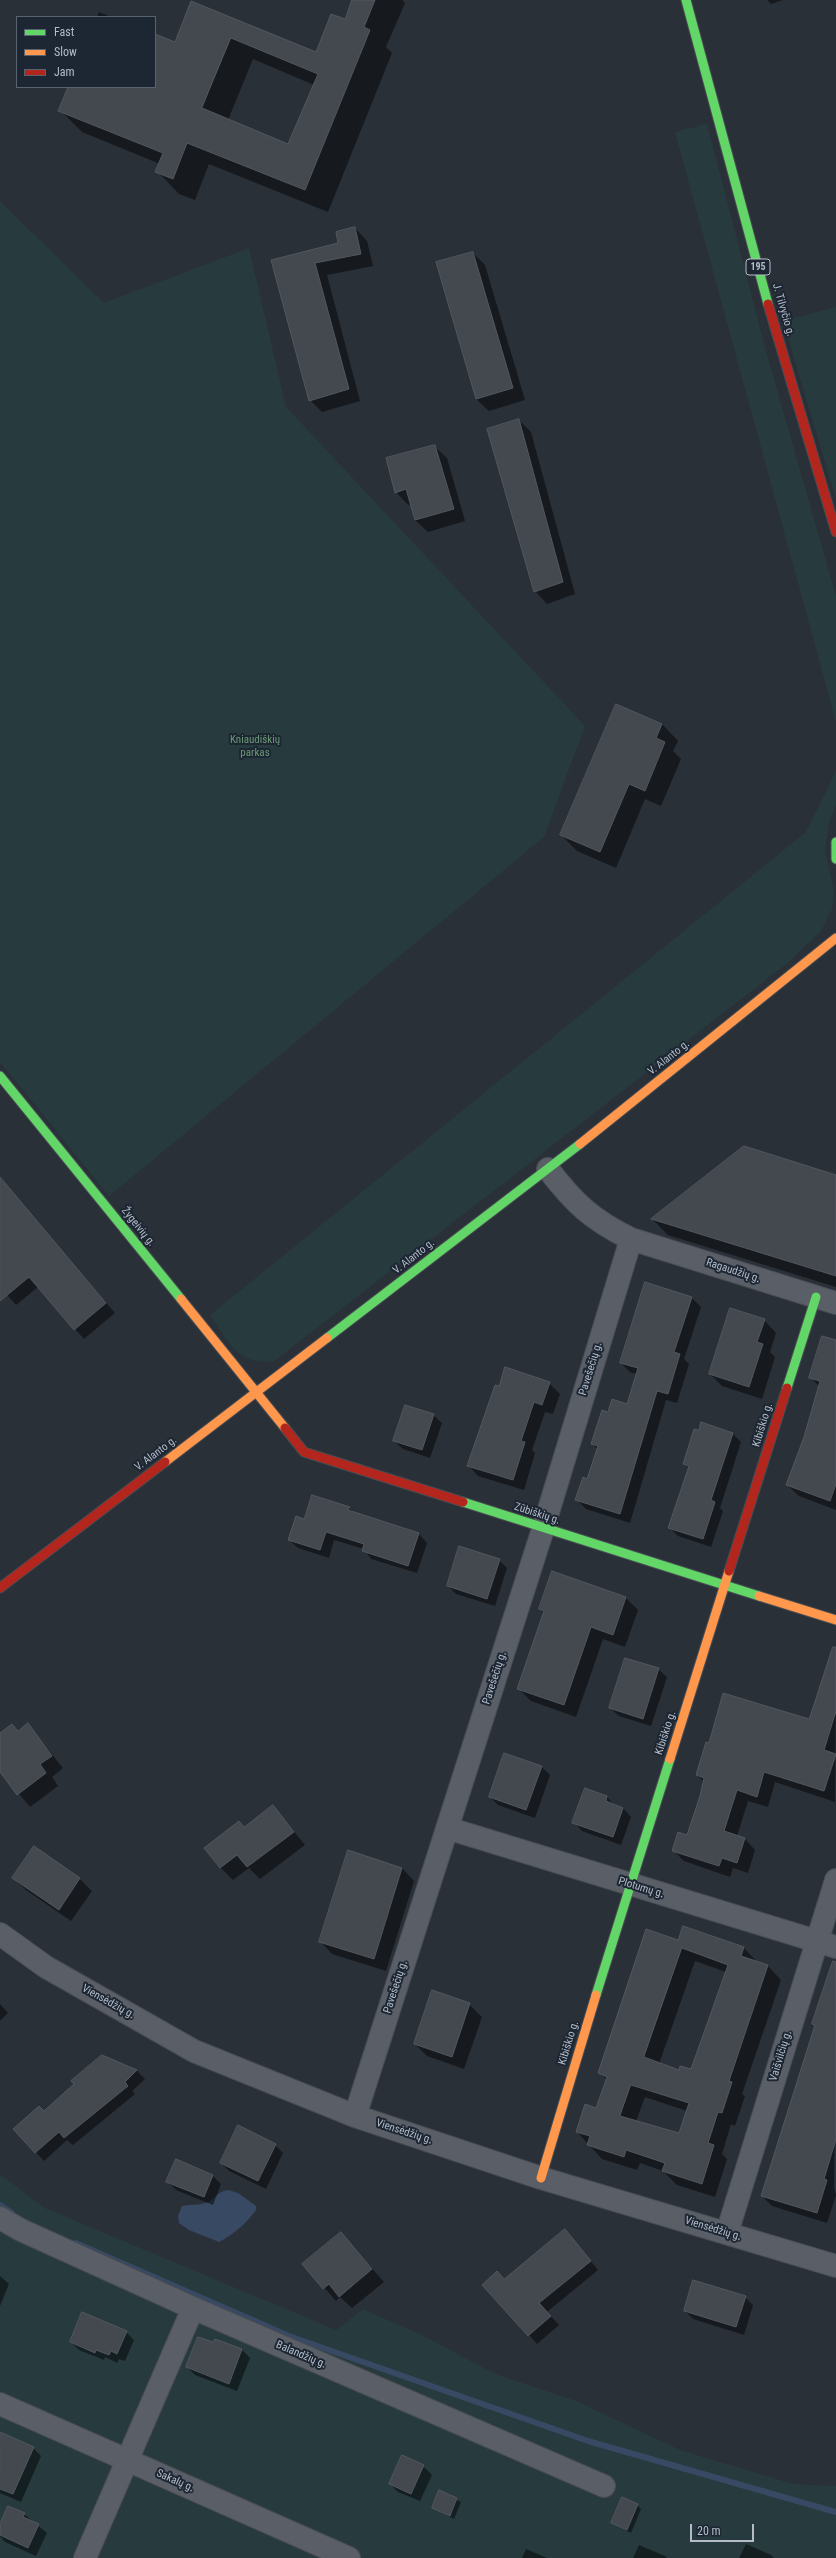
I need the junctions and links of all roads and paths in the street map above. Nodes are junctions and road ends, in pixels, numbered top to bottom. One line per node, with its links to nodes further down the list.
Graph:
1 (686, 0): 2 (street, J. Tilvyčio g. / 195)
2 (836, 532)
3 (836, 842): 4 (street)
4 (836, 858)
5 (836, 938): 7 (street, V. Alanto g.)
6 (0, 1076): 10 (street, Žygeivių g.)
7 (548, 1169): 8 (street, Ragaudžių g.); 10 (street, V. Alanto g.)
8 (631, 1239): 9 (street, Ragaudžių g.); 11 (street, Pavešečių g.)
9 (826, 1300): 12 (street, Kibiškio g.)
10 (256, 1393): 11 (street, Zūbiškių g.); 13 (street, V. Alanto g.)
11 (543, 1529): 12 (street, Zūbiškių g.); 15 (street, Pavešečių g.)
12 (725, 1586): 14 (street, Zūbiškių g.); 17 (street, Kibiškio g.)
13 (0, 1588)
14 (836, 1620)
15 (447, 1828): 17 (street, Plotumų g.); 20 (street, Pavešečių g.)
16 (836, 1880): 19 (street, Vaišvilčių g.)
17 (630, 1884): 19 (street, Plotumų g.); 21 (street, Kibiškio g.)
18 (0, 1934): 20 (street, Viensėdžių g.)
19 (826, 1944): 23 (street, Vaišvilčių g.)
20 (354, 2116): 21 (street, Viensėdžių g.)
21 (541, 2178): 23 (street, Viensėdžių g.)
22 (0, 2218): 25 (street, Balandžių g.)
23 (727, 2233): 24 (street, Viensėdžių g.)
24 (836, 2266)
25 (193, 2308): 27 (street); 28 (street, Balandžių g.)
26 (0, 2404): 27 (street, Sakalų g.)
27 (127, 2460): 29 (street); 30 (street, Sakalų g.)
28 (604, 2486)
29 (85, 2558)
30 (349, 2558)

